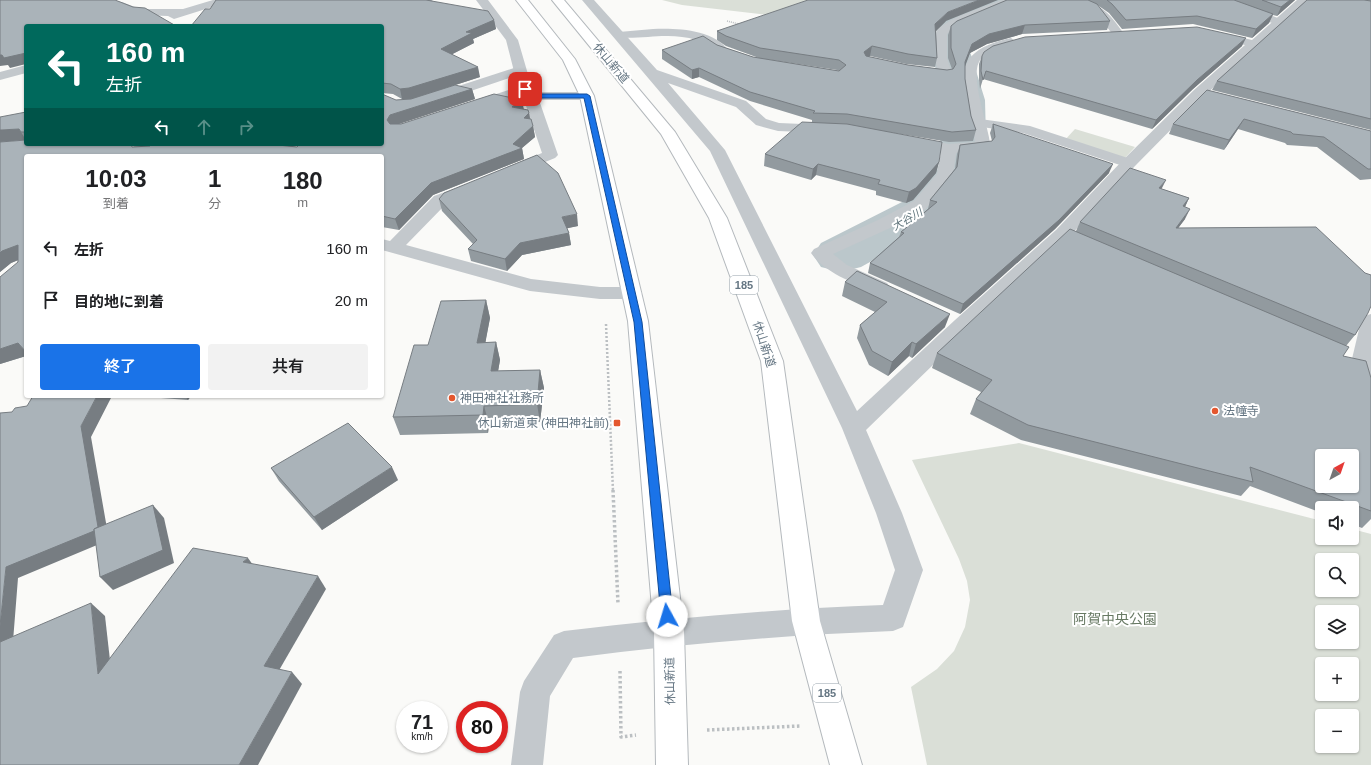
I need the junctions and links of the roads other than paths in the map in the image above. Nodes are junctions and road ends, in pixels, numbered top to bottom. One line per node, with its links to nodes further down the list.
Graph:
1 (69, 0): 11 (street)
2 (224, 0): 11 (street)
3 (482, 0): 24 (street)
4 (522, 0): 28 (highway, 休山新道)
5 (558, 0): 43 (highway, 休山新道 / 185)
6 (588, 0): 17 (street)
7 (1012, 0): 22 (street)
8 (1076, 0): 16 (lane)
9 (1220, 0): 12 (lane)
10 (1304, 0): 12 (street)
11 (187, 13): 13 (street)
12 (1279, 22): 20 (street)
13 (145, 24)
14 (1200, 32): 20 (street)
15 (1133, 33): 16 (street)
16 (1118, 34): 18 (street)
17 (618, 35): 21 (lane); 25 (street)
18 (1102, 35)
19 (1022, 40): 31 (street)
20 (1255, 44): 35 (street)
21 (735, 55)
22 (906, 69)
23 (24, 70): 26 (street)
24 (520, 70): 27 (street); 29 (lane)
25 (652, 73): 32 (street); 42 (street)
26 (0, 76)
27 (528, 92): 28 (street); 30 (street); 36 (street)
28 (587, 96): 37 (highway, 休山新道)
29 (426, 101)
30 (463, 110)
31 (980, 123): 34 (street); 35 (lane)
32 (837, 129)
33 (897, 139): 34 (street)
34 (950, 149): 38 (street)
35 (1128, 163): 42 (street)
36 (388, 246): 37 (street)
37 (632, 293): 44 (highway, 休山新道)
38 (898, 295)
39 (1371, 321): 40 (street)
40 (1360, 362): 41 (street)
41 (1371, 396)
42 (854, 428): 43 (street)
43 (806, 621): 44 (street); 47 (highway, 休山新道 / 185)
44 (669, 632): 45 (street); 46 (highway, 休山新道)
45 (527, 765)
46 (672, 765)
47 (846, 765)

